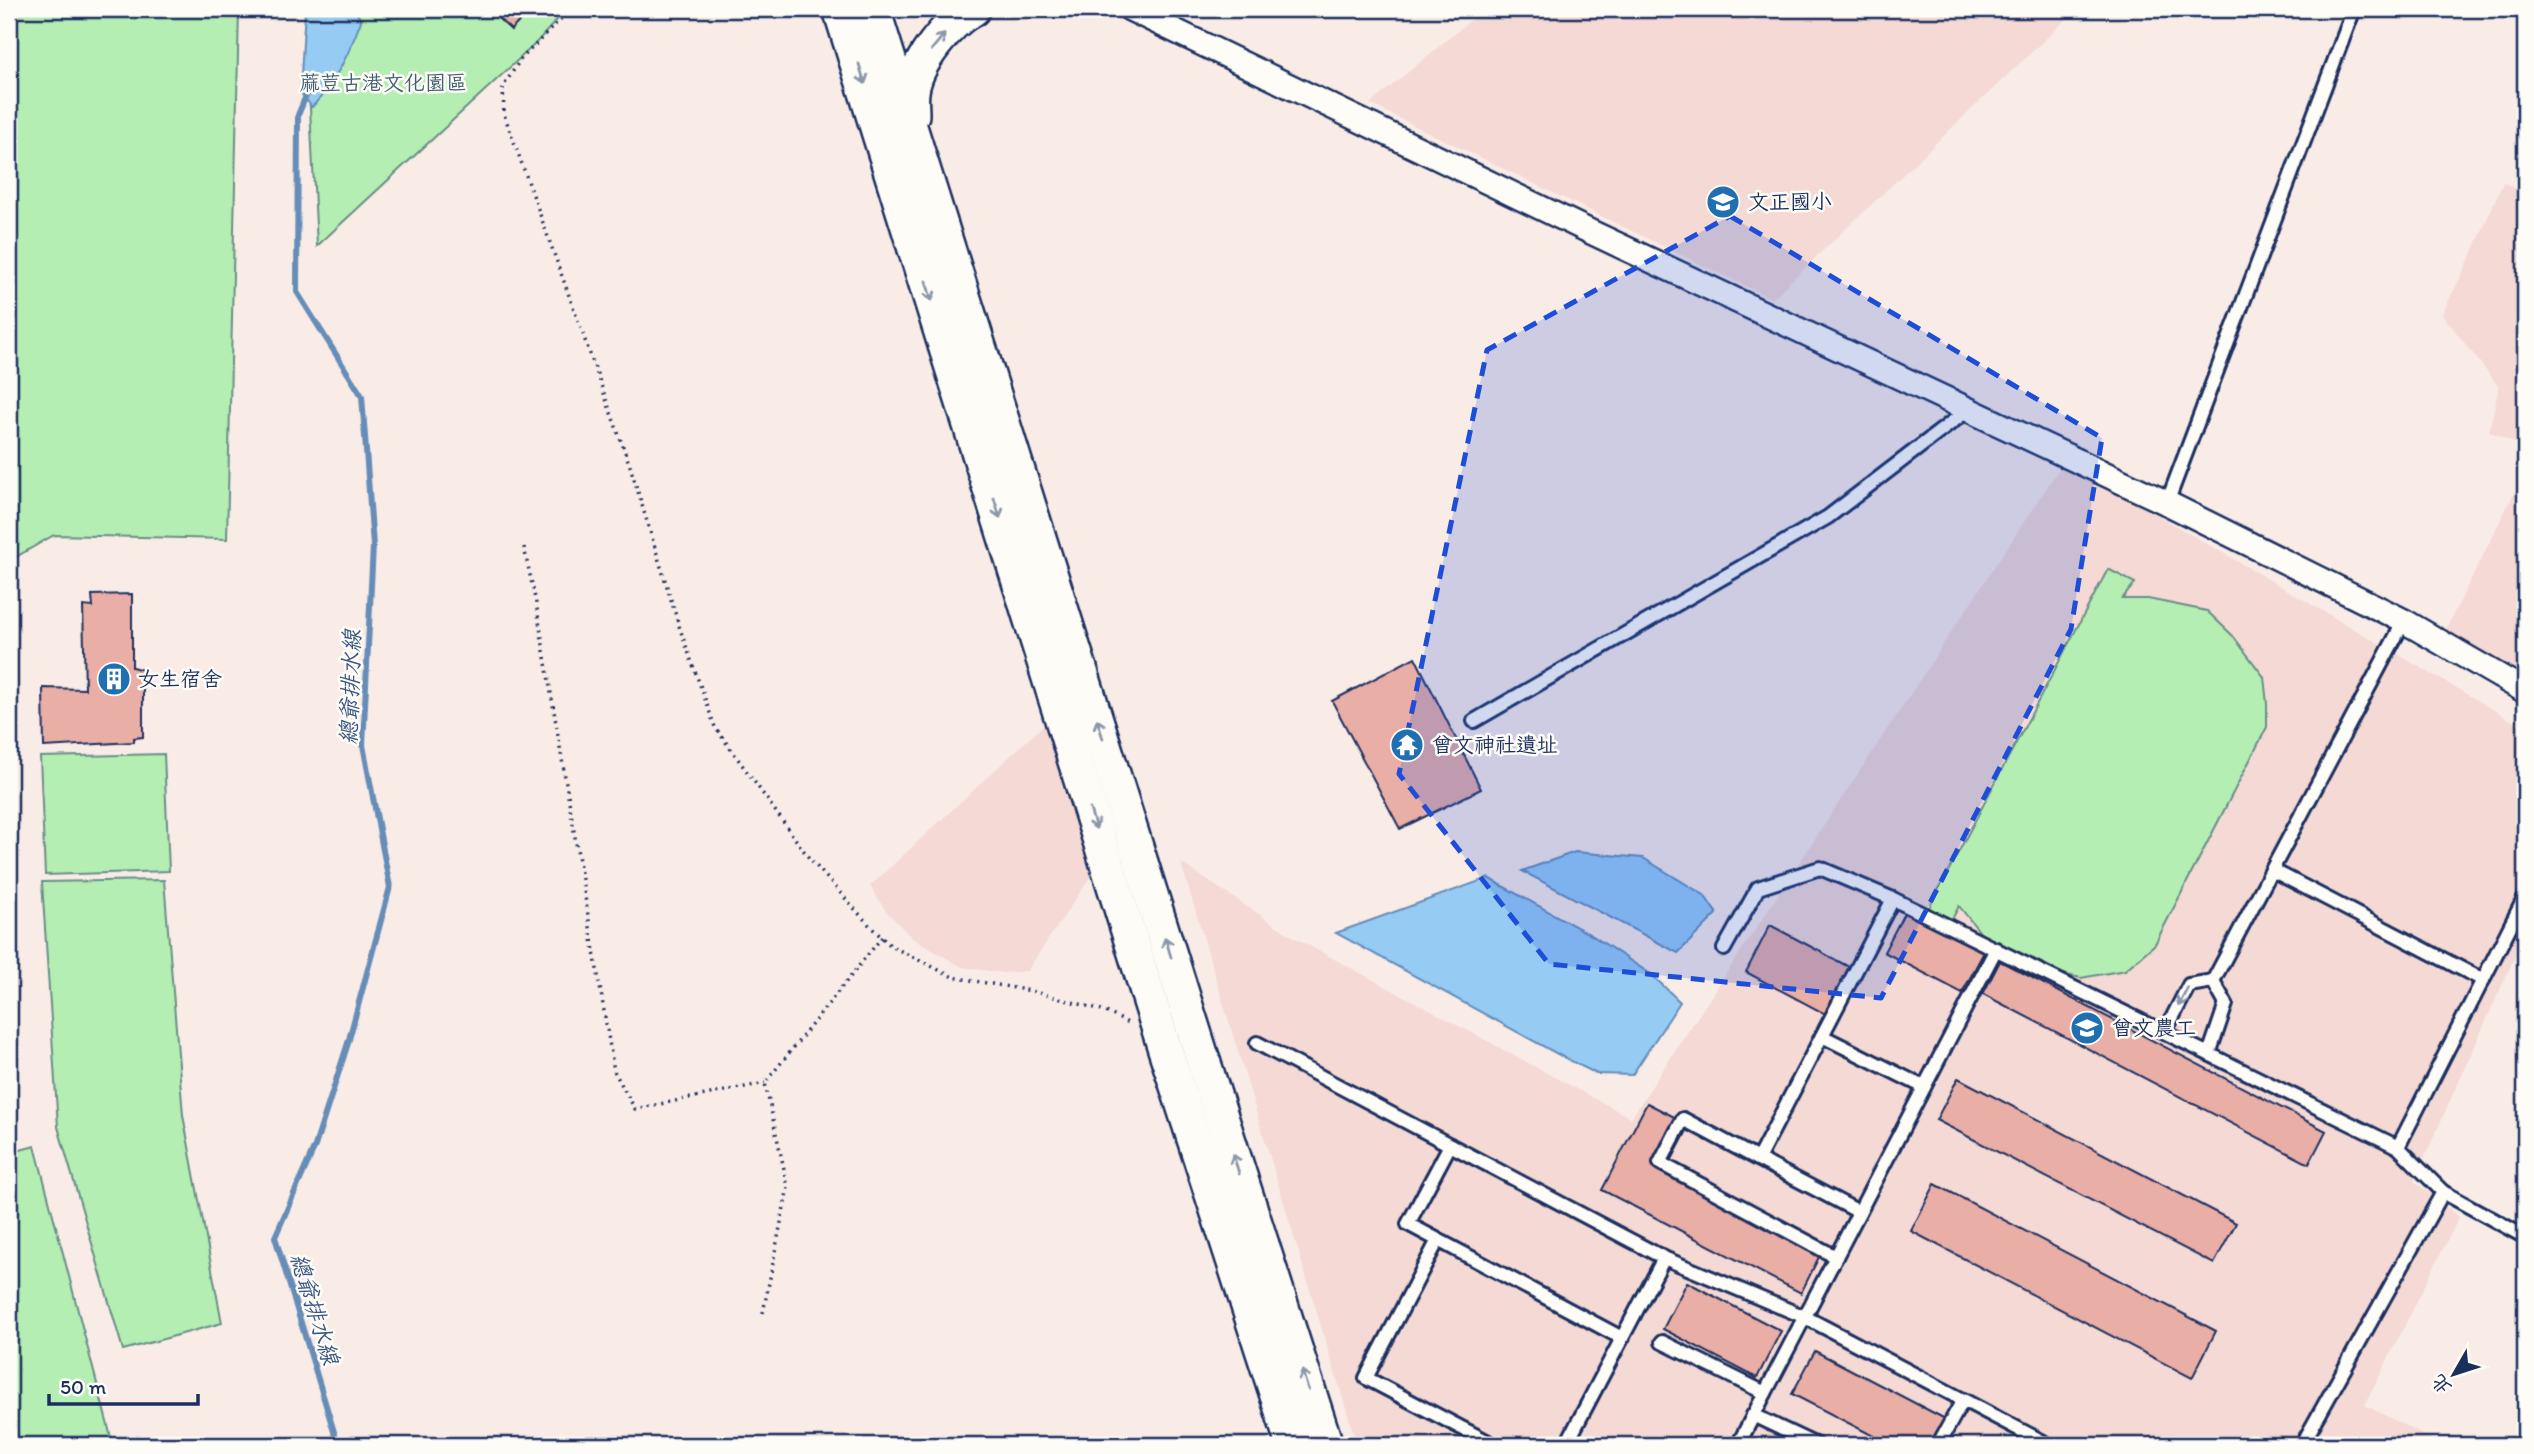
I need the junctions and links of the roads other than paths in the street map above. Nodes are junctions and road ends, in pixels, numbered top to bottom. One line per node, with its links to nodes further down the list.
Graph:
1 (841, 9): 39 (main road, one-way to 39)
2 (873, 9): 6 (main road)
3 (973, 9): 6 (main road, one-way to 3)
4 (1130, 9): 7 (street)
5 (2354, 9): 8 (lane)
6 (912, 128): 40 (main road, one-way to 6)
7 (1968, 410): 8 (street); 11 (lane)
8 (2167, 503): 9 (street)
9 (2404, 621): 10 (street); 12 (lane)
10 (2525, 691)
11 (1474, 721)
12 (2272, 870): 17 (lane); 18 (lane)
13 (2525, 897): 17 (lane)
14 (1893, 899): 15 (lane); 16 (lane); 20 (lane)
15 (1724, 949)
16 (1996, 949): 19 (lane); 23 (lane)
17 (2483, 980): 25 (lane)
18 (2213, 981): 19 (lane, one-way to 19); 22 (lane)
19 (2165, 1032): 22 (lane)
20 (1822, 1036): 23 (lane); 26 (lane)
21 (1257, 1043): 24 (lane)
22 (2209, 1054): 25 (lane)
23 (1924, 1087): 28 (lane)
24 (1450, 1145): 30 (lane); 32 (lane)
25 (2398, 1147): 27 (lane)
26 (1758, 1159): 28 (lane); 31 (lane)
27 (2443, 1192): 29 (lane); 47 (lane)
28 (1859, 1212): 31 (lane)
29 (2525, 1237)
30 (1438, 1240): 34 (lane); 41 (lane)
31 (1836, 1256): 33 (lane)
32 (1664, 1258): 33 (lane); 34 (lane)
33 (1805, 1317): 36 (lane); 37 (lane)
34 (1622, 1338): 42 (lane)
35 (1662, 1342): 36 (lane)
36 (1765, 1393): 38 (lane)
37 (1963, 1400): 45 (lane); 46 (lane)
38 (1753, 1415): 43 (lane); 44 (lane)
39 (1293, 1445)
40 (1326, 1445)
41 (1494, 1445)
42 (1566, 1445)
43 (1738, 1445)
44 (1816, 1445)
45 (1938, 1445)
46 (2049, 1445)
47 (2302, 1445)

